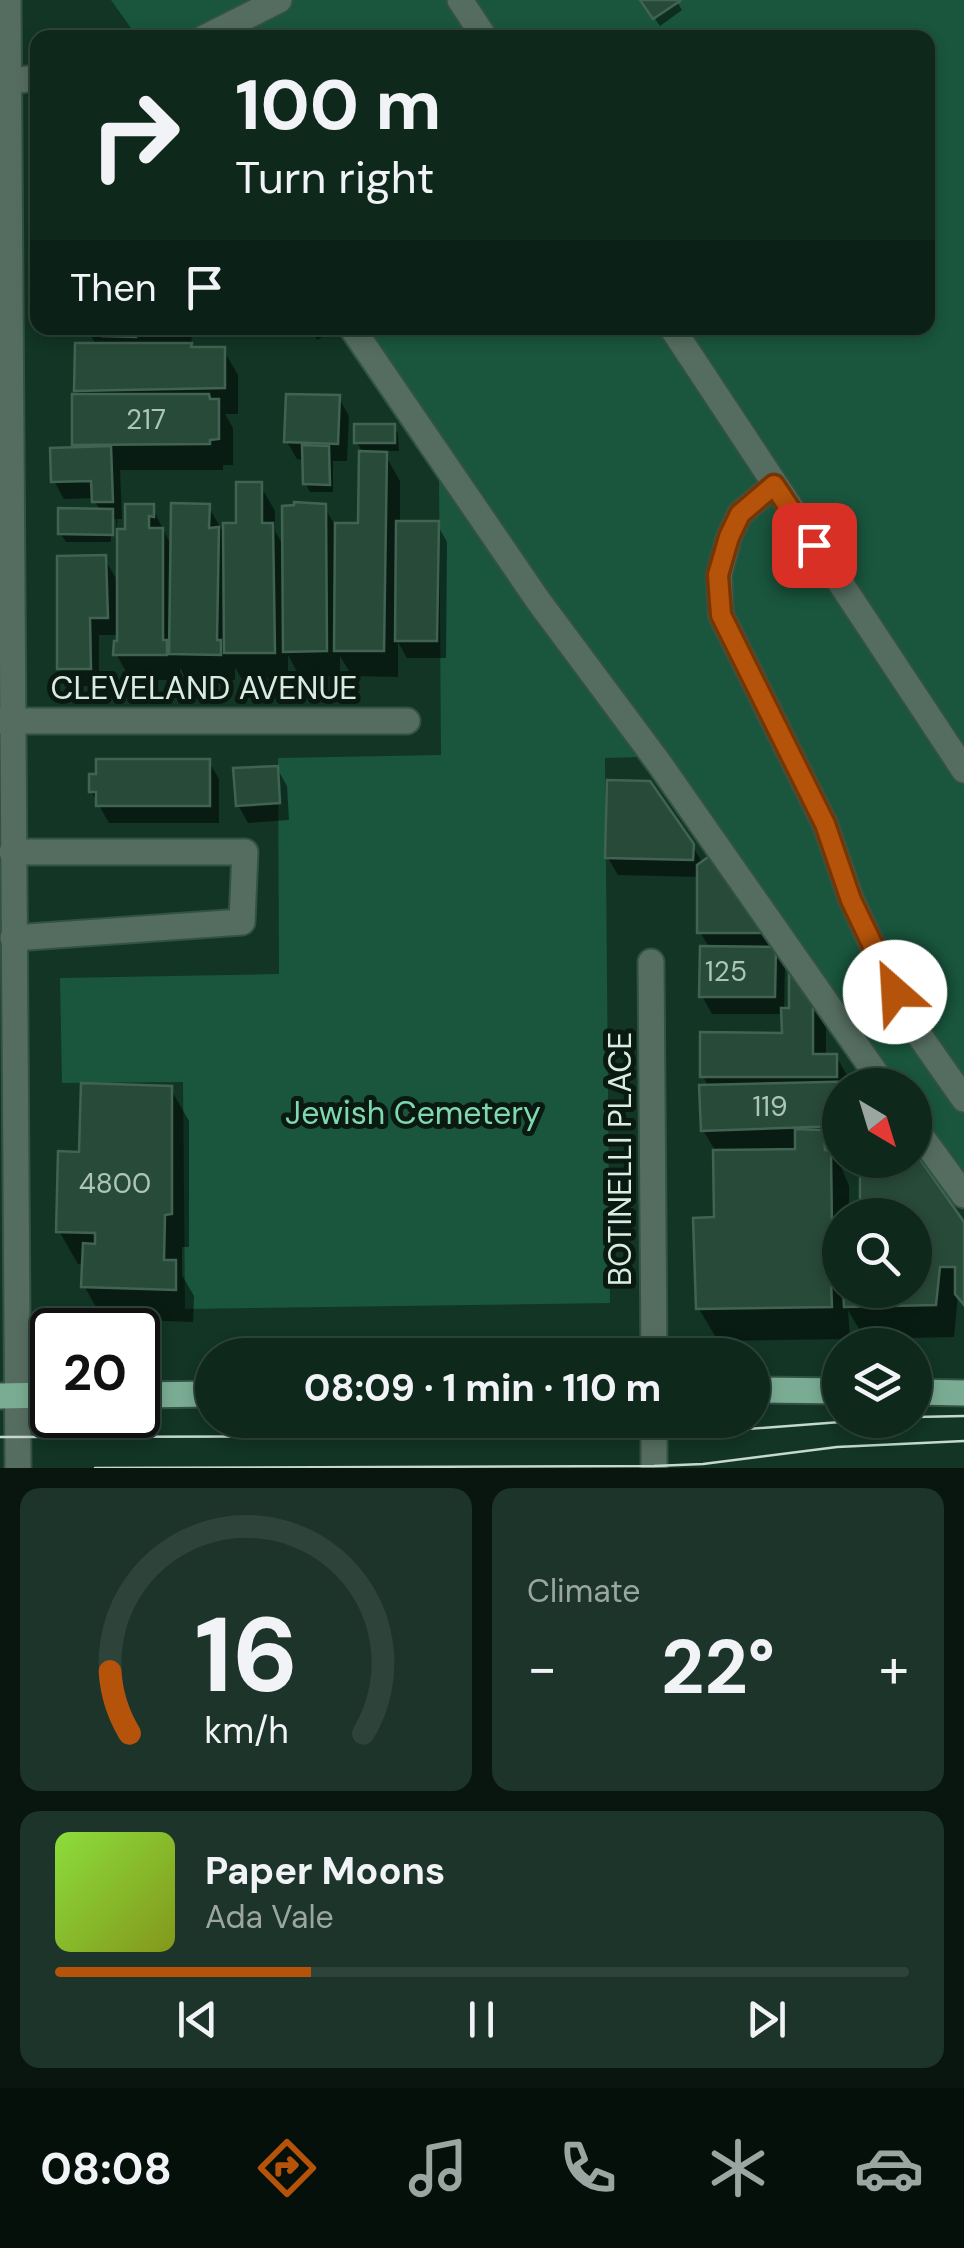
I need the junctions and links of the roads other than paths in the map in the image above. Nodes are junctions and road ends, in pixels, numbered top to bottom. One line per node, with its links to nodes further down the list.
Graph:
1 (8, 0): 7 (street)
2 (279, 0): 4 (street)
3 (460, 0): 5 (street)
4 (220, 30)
5 (480, 30)
6 (30, 79): 7 (street)
7 (4, 82): 11 (street)
8 (357, 335): 17 (street)
9 (677, 335): 10 (street)
10 (774, 485): 13 (street); 18 (street)
11 (6, 720): 12 (street, CLEVELAND AVENUE); 14 (street)
12 (407, 721)
13 (964, 770)
14 (12, 852): 15 (street); 15 (street)
15 (13, 938): 28 (street)
16 (652, 962): 21 (street, BOTINELLI PLACE)
17 (872, 1068)
18 (964, 1098)
19 (932, 1151): 20 (street)
20 (964, 1195)
21 (654, 1338)
22 (770, 1390): 23 (main road)
23 (822, 1392)
24 (932, 1392): 25 (main road)
25 (964, 1393)
26 (160, 1394): 27 (main road)
27 (195, 1394)
28 (9, 1396): 30 (street)
29 (654, 1438): 31 (street)
30 (18, 1468)
31 (654, 1468)

